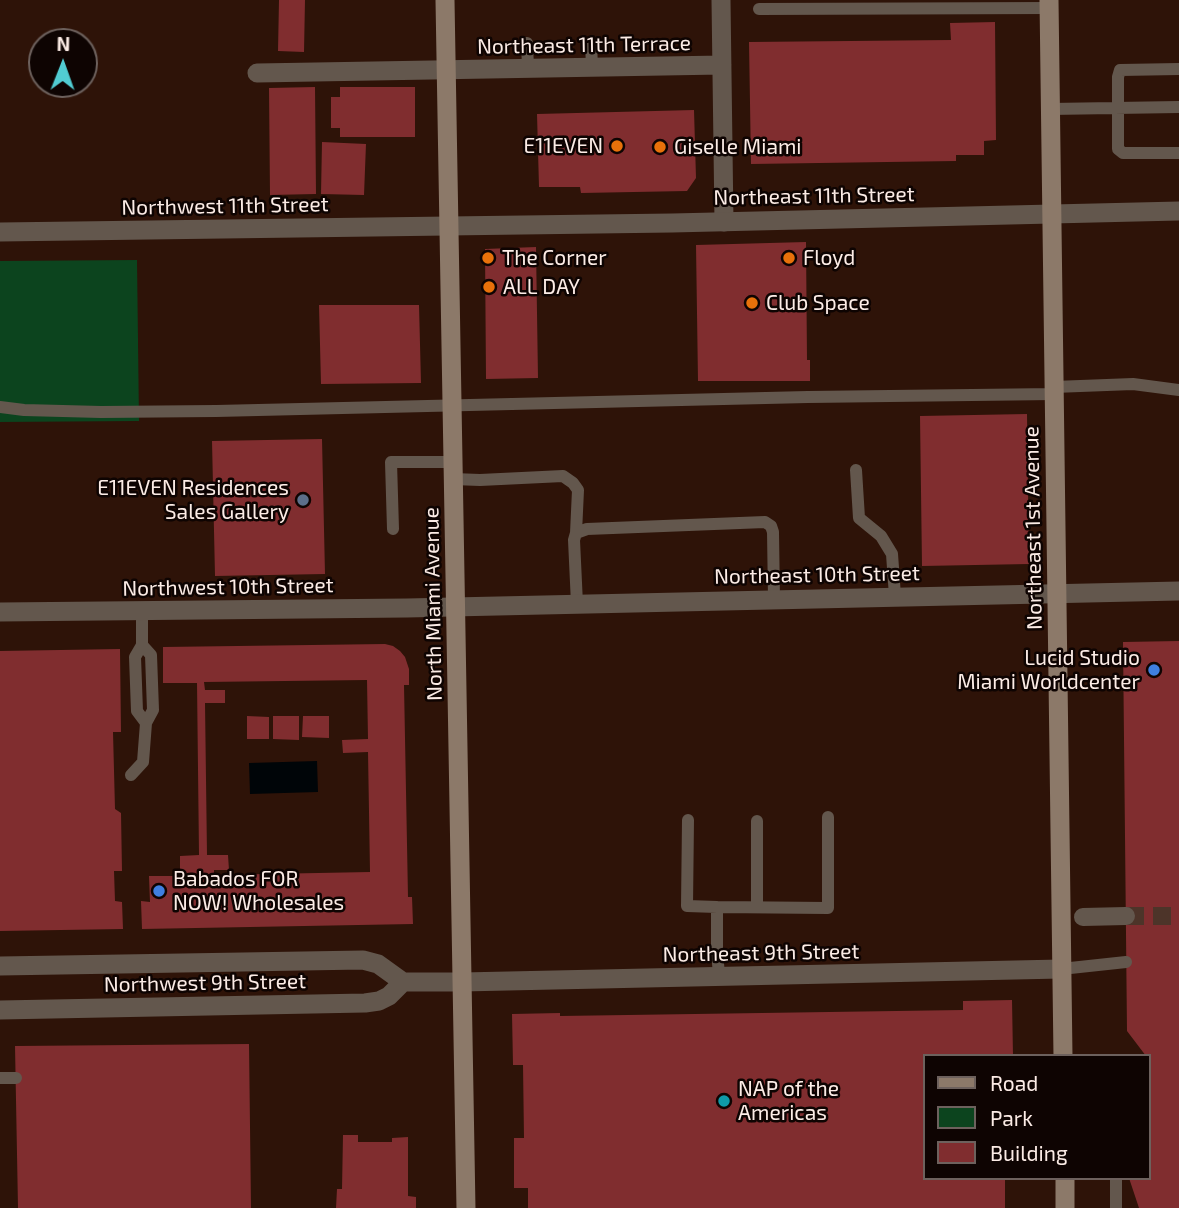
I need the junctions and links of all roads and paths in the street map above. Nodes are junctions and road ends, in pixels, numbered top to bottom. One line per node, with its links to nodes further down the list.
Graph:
1 (445, 0): 11 (main road, North Miami Avenue)
2 (720, 0): 7 (street)
3 (1049, 4): 4 (lane); 15 (main road, Northeast 1st Avenue)
4 (759, 9)
5 (527, 43): 9 (lane)
6 (591, 43): 8 (lane)
7 (722, 65): 8 (street, Northeast 11th Terrace); 19 (street)
8 (592, 67): 9 (street, Northeast 11th Terrace)
9 (527, 68): 11 (street, Northeast 11th Terrace)
10 (1179, 69): 14 (lane)
11 (447, 71): 12 (street, Northeast 11th Terrace); 20 (main road, North Miami Avenue)
12 (257, 73)
13 (1179, 107): 14 (lane)
14 (1118, 108): 15 (lane); 16 (lane)
15 (1051, 109): 18 (main road, Northeast 1st Avenue)
16 (1179, 153)
17 (1179, 211): 18 (street, Northeast 11th Street)
18 (1052, 214): 19 (street, Northeast 11th Street); 23 (main road, Northeast 1st Avenue)
19 (724, 222): 20 (street, Northeast 11th Street)
20 (450, 225): 21 (street, Northwest 11th Street); 24 (main road, North Miami Avenue)
21 (0, 232)
22 (1179, 390): 23 (lane)
23 (1054, 391): 24 (lane); 31 (main road, Northeast 1st Avenue)
24 (453, 405): 25 (lane); 26 (main road, North Miami Avenue)
25 (0, 407)
26 (453, 470): 28 (lane); 29 (lane); 35 (main road, North Miami Avenue)
27 (856, 470): 32 (lane)
28 (393, 529)
29 (576, 533): 33 (lane); 34 (lane)
30 (1179, 591): 31 (street, Northeast 10th Street)
31 (1056, 592): 32 (street, Northeast 10th Street); 48 (main road, Northeast 1st Avenue)
32 (895, 596): 33 (street, Northeast 10th Street)
33 (774, 599): 34 (street, Northeast 10th Street)
34 (577, 604): 35 (street, Northeast 10th Street)
35 (456, 607): 36 (street, Northwest 10th Street); 51 (main road, North Miami Avenue)
36 (142, 611): 37 (street, Northwest 10th Street); 38 (lane)
37 (0, 612)
38 (131, 775)
39 (828, 817): 43 (lane)
40 (688, 820): 42 (lane)
41 (757, 821): 43 (lane)
42 (717, 907): 43 (lane); 49 (lane)
43 (757, 908)
44 (1126, 916): 45 (street)
45 (1083, 917)
46 (1126, 962): 48 (lane)
47 (0, 967): 50 (street, Northwest 9th Street)
48 (1061, 970): 49 (street, Northeast 9th Street); 53 (main road, Northeast 1st Avenue)
49 (719, 976): 51 (street, Northeast 9th Street)
50 (403, 982): 51 (street); 52 (street, Northwest 9th Street)
51 (462, 982): 58 (main road, North Miami Avenue)
52 (0, 1010)
53 (1063, 1054)
54 (16, 1078): 55 (lane)
55 (0, 1079)
56 (1065, 1180): 59 (main road)
57 (1116, 1180): 60 (lane)
58 (466, 1208)
59 (1065, 1208)
60 (1116, 1208)

